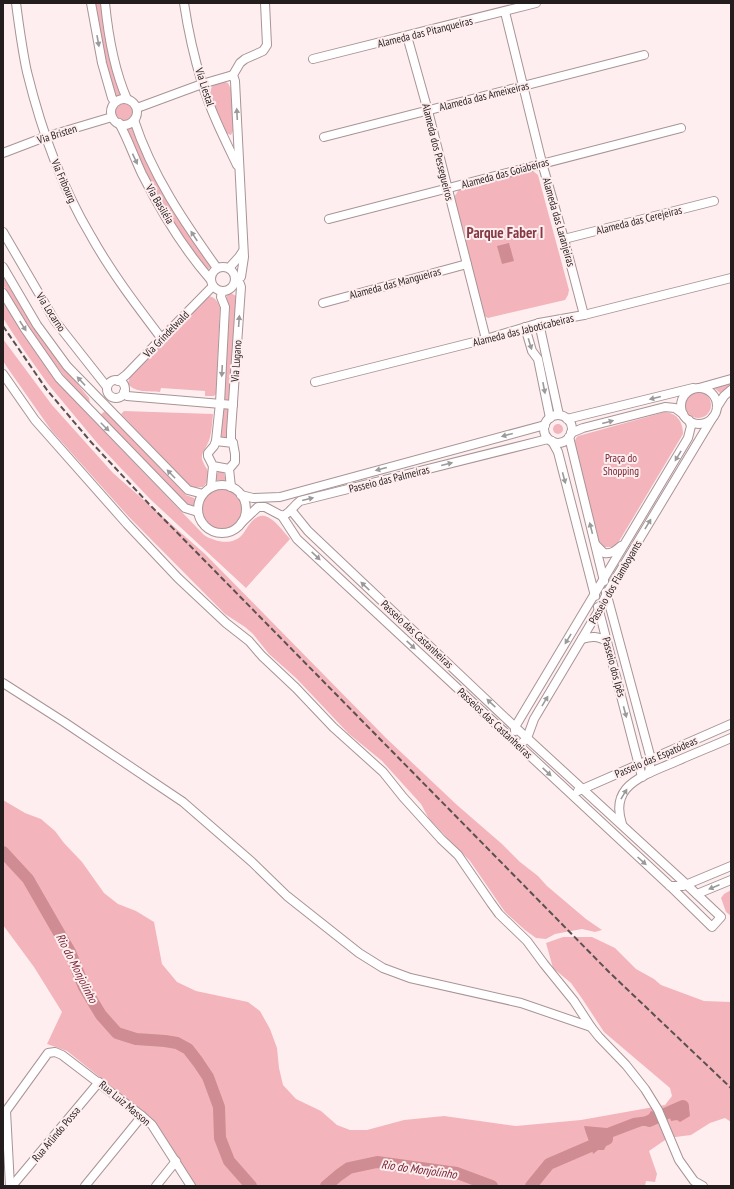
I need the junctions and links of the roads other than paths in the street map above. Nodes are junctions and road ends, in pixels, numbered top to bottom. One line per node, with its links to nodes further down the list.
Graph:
1 (16, 3): 23 (street, Via Fribourg)
2 (91, 3): 15 (street, one-way to 15)
3 (105, 3): 14 (street)
4 (184, 3): 12 (street, Via Liestal)
5 (264, 3): 11 (street)
6 (536, 3): 7 (street, Alameda das Pitanqueiras)
7 (504, 12): 8 (street, Alameda das Pitanqueiras); 13 (street, Alameda das Laranjeiras)
8 (407, 36): 10 (street, Alameda das Pitanqueiras); 17 (street, Alameda dos Pessegueiros)
9 (644, 55): 13 (street, Alameda das Ameixeiras)
10 (313, 59)
11 (233, 76): 12 (street); 22 (street, one-way to 11)
12 (202, 84): 16 (street); 24 (street, Via Liestal)
13 (524, 87): 17 (street, Alameda das Ameixeiras); 27 (street, Alameda das Laranjeiras)
14 (127, 99): 15 (street); 16 (street)
15 (115, 102): 18 (street)
16 (137, 108): 19 (street)
17 (428, 111): 25 (street, Alameda das Ameixeiras); 29 (street, Alameda dos Pessegueiros)
18 (112, 117): 20 (street); 23 (street, Via Bristen)
19 (134, 120): 20 (street); 37 (street, Via Basiléia, one-way to 19)
20 (119, 123): 41 (street, Via Basiléia, one-way to 41)
21 (681, 128): 27 (street, Alameda das Goiabeiras)
22 (237, 132): 24 (street); 28 (street)
23 (45, 137): 26 (street, Via Bristen); 48 (street, Via Fribourg)
24 (224, 138): 28 (street, Via Liestal)
25 (324, 138)
26 (3, 153)
27 (542, 163): 29 (street, Alameda das Goiabeiras); 33 (street, Alameda das Laranjeiras)
28 (238, 167): 34 (street)
29 (447, 189): 31 (street, Alameda das Goiabeiras); 35 (street, Alameda dos Pessegueiros)
30 (714, 201): 33 (street, Alameda das Cerejeiras)
31 (329, 219)
32 (3, 232): 55 (street, Via Locarno)
33 (564, 239): 45 (street, Alameda das Laranjeiras)
34 (243, 250): 38 (street); 40 (street)
35 (467, 264): 44 (street, Alameda das Mangueiras); 49 (street, Alameda dos Pessegueiros)
36 (3, 267): 60 (street, one-way to 36)
37 (217, 268): 38 (street); 41 (street)
38 (229, 268): 40 (street)
39 (731, 278): 45 (street, Alameda das Jaboticabeiras)
40 (236, 280): 42 (street); 61 (street, Via Lugano, one-way to 40)
41 (212, 283): 42 (street); 48 (street, Via Grindelwald)
42 (222, 291): 59 (street, Via Lugano, one-way to 59)
43 (3, 293): 63 (street, one-way to 63)
44 (323, 303)
45 (584, 315): 46 (street, Alameda das Jaboticabeiras)
46 (539, 323): 47 (street, Alameda das Jaboticabeiras); 50 (street)
47 (525, 327): 49 (street, Alameda das Jaboticabeiras); 50 (street, one-way to 50)
48 (162, 338): 53 (street, Via Grindelwald)
49 (486, 338): 54 (street, Alameda das Jaboticabeiras)
50 (542, 358): 65 (street); 67 (street, one-way to 67)
51 (3, 374): 135 (street)
52 (731, 379): 56 (street)
53 (118, 380): 55 (street); 58 (street)
54 (315, 382)
55 (107, 387): 58 (street)
56 (696, 388): 62 (street); 64 (street); 68 (street, one-way to 68)
57 (731, 390): 62 (street)
58 (124, 392): 59 (street)
59 (220, 403): 61 (street); 73 (street, Via Lugano)
60 (103, 404): 63 (street); 79 (street, one-way to 60)
61 (233, 405): 74 (street, Via Lugano)
62 (717, 407): 66 (street)
63 (92, 413): 83 (street, one-way to 83)
64 (683, 414): 69 (street); 71 (street, one-way to 64)
65 (559, 416): 67 (street); 68 (street)
66 (712, 417): 69 (street); 93 (street, Passeio dos Flamboyants, one-way to 66)
67 (550, 418): 70 (street)
68 (567, 419): 71 (street)
69 (689, 420): 89 (street, Passeio dos Flamboyants, one-way to 89)
70 (545, 425): 72 (street); 81 (street, Passeio das Palmeiras, one-way to 81)
71 (570, 435): 72 (street); 88 (street, Passeio dos Ipês, one-way to 71)
72 (550, 440): 82 (street, Passeio das Palmeiras, one-way to 72); 91 (street, Passeio dos Ipês, one-way to 91)
73 (216, 441): 74 (street); 75 (street, Via Lugano)
74 (233, 443): 76 (street, Via Lugano)
75 (213, 466): 76 (street); 77 (street, Via Lugano)
76 (229, 469): 78 (street, Via Lugano)
77 (211, 487): 78 (street); 79 (street)
78 (231, 487): 80 (street)
79 (203, 494): 83 (street)
80 (241, 495): 81 (street, Passeio das Palmeiras); 85 (street)
81 (280, 497): 82 (street)
82 (293, 507): 84 (street, Passeio das Palmeiras); 86 (street, Passeio das Castanheiras)
83 (198, 512): 85 (street)
84 (282, 516): 85 (street); 87 (street, Passeios das Castanheiras)
85 (242, 522)
86 (308, 531): 87 (street); 110 (street, Passeio das Castanheiras, one-way to 86)
87 (297, 539): 113 (street, Passeios das Castanheiras, one-way to 113)
88 (594, 542): 89 (street); 90 (street, Passeio dos Ipês)
89 (626, 542): 92 (street, Passeio dos Flamboyants)
90 (599, 560): 91 (street); 94 (street, Passeio dos Ipês)
91 (587, 564): 96 (street, Passeio dos Ipês)
92 (611, 566): 93 (street); 94 (street, Passeio dos Flamboyants)
93 (620, 572): 95 (street, Passeio dos Flamboyants)
94 (603, 579): 95 (street, Passeio dos Ipês); 96 (street, Passeio dos Flamboyants)
95 (607, 593): 97 (street, Passeio dos Flamboyants); 98 (street, Passeio dos Ipês)
96 (594, 594): 97 (street, Passeio dos Ipês); 99 (street, Passeio dos Flamboyants)
97 (599, 610): 100 (street, Passeio dos Ipês); 101 (street, Passeio dos Flamboyants)
98 (614, 620): 100 (street); 105 (street, Passeio dos Ipês)
99 (577, 624): 101 (street); 107 (street, Passeio dos Flamboyants, one-way to 107)
100 (603, 625): 103 (street, Passeio dos Ipês)
101 (589, 627): 102 (street, Passeio dos Flamboyants)
102 (582, 639): 103 (street); 108 (street, Passeio dos Flamboyants, one-way to 102)
103 (607, 641): 104 (street, Passeio dos Ipês)
104 (609, 649): 105 (street); 112 (street, Passeio dos Ipês, one-way to 112)
105 (622, 649): 109 (street, Passeio dos Ipês)
106 (3, 683): 135 (street)
107 (524, 712): 108 (street); 110 (street, Passeio dos Flamboyants)
108 (534, 719): 115 (street, Passeio dos Flamboyants)
109 (641, 722): 112 (street); 118 (street, Passeio dos Ipês)
110 (513, 724): 113 (street); 114 (street, Passeio dos Flamboyants); 115 (street, Passeio das Castanheiras)
111 (731, 724): 118 (street, Passeio das Espatódeas)
112 (629, 726): 119 (street, Passeio dos Ipês)
113 (502, 730): 114 (street, Passeios das Castanheiras)
114 (511, 738): 117 (street, Passeios das Castanheiras)
115 (528, 738): 117 (street); 122 (street, Passeio das Castanheiras)
116 (731, 738): 120 (street, Passeio das Espatódeas)
117 (519, 746): 123 (street, Passeios das Castanheiras, one-way to 123)
118 (651, 759): 119 (street, Passeio das Espatódeas); 120 (street)
119 (639, 764): 120 (street, Passeio dos Ipês); 121 (street, Passeio das Espatódeas)
120 (646, 775): 128 (street, Passeio das Espatódeas, one-way to 120)
121 (597, 782): 122 (street, Passeio das Espatódeas); 124 (street)
122 (581, 788): 123 (street); 124 (street, Passeio das Castanheiras)
123 (572, 796): 125 (street, Passeios das Castanheiras)
124 (592, 798): 125 (street); 126 (street, Passeio das Castanheiras)
125 (588, 810): 127 (street, Passeios das Castanheiras)
126 (606, 810): 127 (street); 128 (street, Passeio das Castanheiras)
127 (598, 820): 132 (street, Passeios das Castanheiras, one-way to 132)
128 (622, 825): 131 (street, Passeio das Castanheiras)
129 (731, 866): 131 (street)
130 (731, 880): 133 (street, one-way to 133)
131 (687, 885): 132 (street); 133 (street, Passeio das Castanheiras)
132 (670, 886): 134 (street, Passeios das Castanheiras)
133 (697, 894): 134 (street, Passeio das Castanheiras)
134 (721, 917)
135 (591, 1027): 139 (street)
136 (99, 1082): 137 (street, Rua Luiz Masson); 140 (street, Rua Arlindo Possa); 140 (street, Rua Luiz Masson)
137 (142, 1116): 138 (street, Rua Luiz Masson); 141 (street)
138 (176, 1161): 142 (street); 143 (street, Rua Luiz Masson)
139 (689, 1174): 144 (street); 145 (street)
140 (11, 1186)
141 (85, 1186)
142 (156, 1186)
143 (191, 1186)
144 (688, 1186)
145 (703, 1186)

